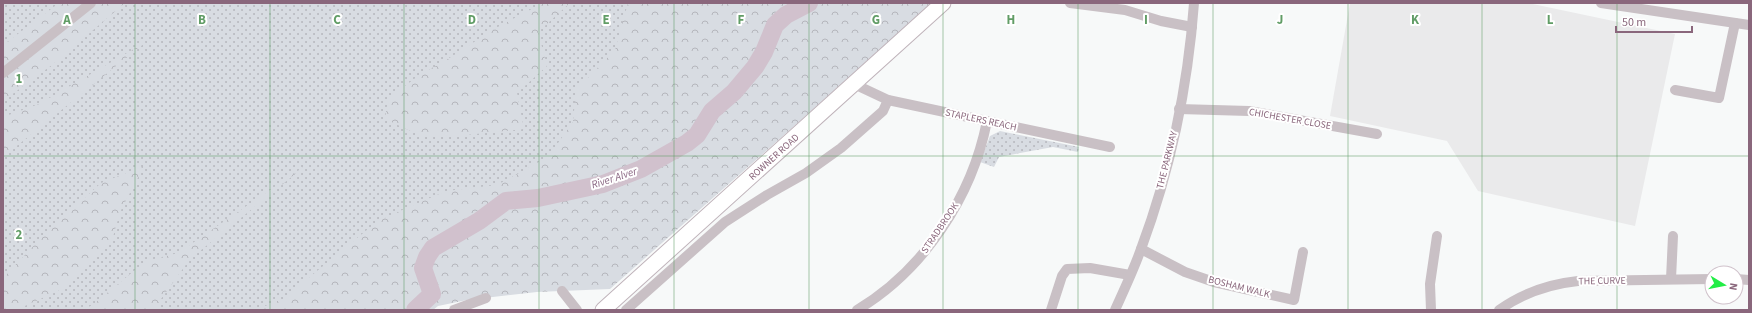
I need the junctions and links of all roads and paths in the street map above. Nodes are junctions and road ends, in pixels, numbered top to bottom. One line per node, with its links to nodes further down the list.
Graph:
1 (90, 3): 10 (street)
2 (943, 3): 11 (main road, ROWNER ROAD)
3 (1074, 3): 9 (street)
4 (1194, 3): 9 (street, THE PARKWAY)
5 (1601, 3): 6 (street)
6 (1655, 7): 7 (street)
7 (1735, 23): 8 (street); 12 (street)
8 (1749, 25)
9 (1192, 27): 14 (street, THE PARKWAY)
10 (3, 73)
11 (854, 84): 13 (street, STAPLERS REACH); 29 (main road, ROWNER ROAD)
12 (1675, 90)
13 (888, 100): 15 (street, STAPLERS REACH); 30 (street)
14 (1179, 109): 16 (street, CHICHESTER CLOSE); 20 (street, THE PARKWAY)
15 (987, 121): 17 (street, STAPLERS REACH); 31 (street, STRADBROOK)
16 (1377, 134)
17 (1110, 147)
18 (1437, 236): 34 (street)
19 (1673, 236): 23 (street)
20 (1141, 249): 21 (street, BOSHAM WALK); 22 (street, THE PARKWAY)
21 (1303, 252)
22 (1130, 276): 32 (street); 33 (street, THE PARKWAY)
23 (1671, 279): 24 (street, THE CURVE); 35 (street, THE CURVE)
24 (1704, 279)
25 (562, 291): 28 (street)
26 (486, 298): 27 (street)
27 (454, 310)
28 (577, 310)
29 (603, 310)
30 (626, 310)
31 (857, 310)
32 (1051, 310)
33 (1115, 310)
34 (1430, 310)
35 (1499, 310)

